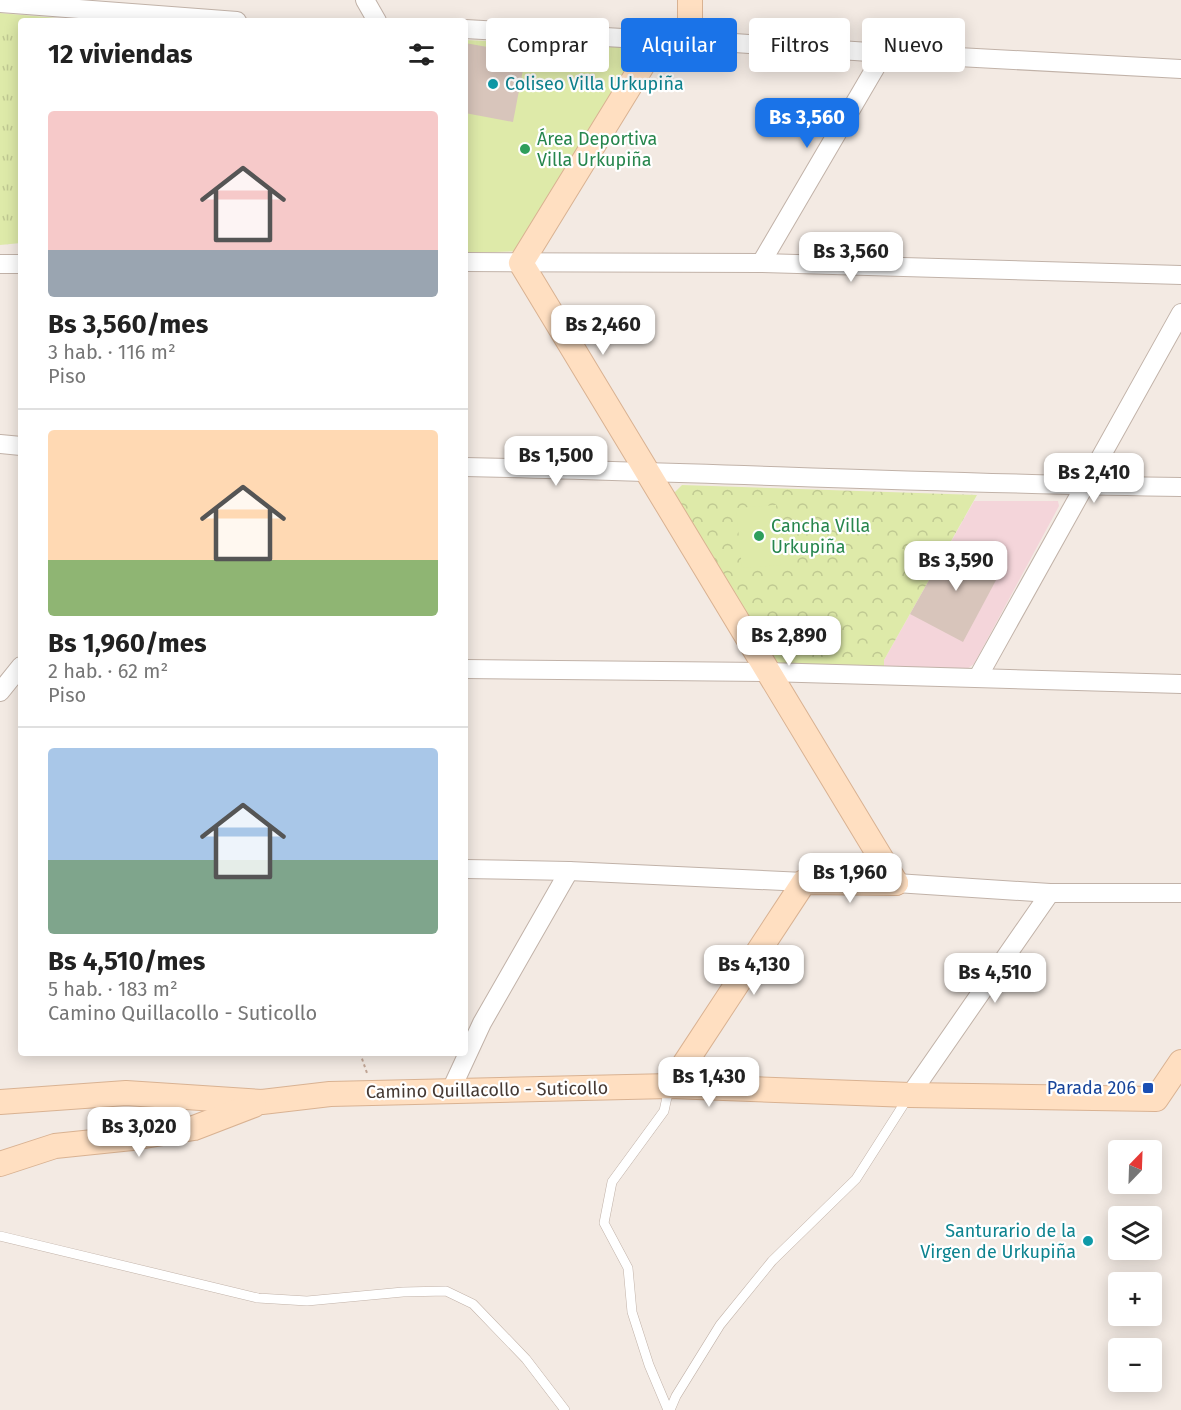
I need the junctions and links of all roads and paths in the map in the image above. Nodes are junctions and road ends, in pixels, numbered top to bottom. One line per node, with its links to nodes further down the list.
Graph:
1 (365, 0): 5 (street)
2 (690, 0): 6 (main road)
3 (0, 3): 4 (street)
4 (161, 18)
5 (375, 18)
6 (690, 18)
7 (468, 29): 8 (street)
8 (621, 37)
9 (737, 43): 10 (street)
10 (862, 52)
11 (965, 57): 12 (street)
12 (1181, 69)
13 (638, 72): 16 (main road)
14 (873, 72): 17 (street)
15 (468, 262): 16 (street)
16 (521, 263): 17 (street); 25 (main road)
17 (761, 263): 20 (street)
18 (0, 264): 19 (street)
19 (18, 264)
20 (1181, 275)
21 (1181, 313): 26 (street)
22 (0, 444): 23 (street)
23 (18, 446)
24 (468, 467): 25 (street)
25 (648, 471): 26 (street); 30 (main road)
26 (1084, 486): 27 (street); 31 (street)
27 (1181, 487)
28 (468, 669): 30 (street)
29 (18, 670): 33 (street)
30 (767, 672): 31 (street); 37 (main road)
31 (978, 677): 32 (street)
32 (1181, 684)
33 (0, 692)
34 (468, 869): 35 (street)
35 (569, 871): 36 (street); 40 (street)
36 (804, 882): 37 (main road); 43 (main road)
37 (896, 883): 38 (street)
38 (1050, 893): 39 (street); 45 (street)
39 (1181, 893)
40 (468, 1053)
41 (467, 1056): 44 (street)
42 (1181, 1062): 45 (main road, Camino Quillacollo - Suticollo)
43 (670, 1086): 44 (main road, Camino Quillacollo - Suticollo); 45 (main road, Camino Quillacollo - Suticollo); 51 (lane)
44 (450, 1092): 47 (main road, Camino Quillacollo - Suticollo)
45 (910, 1095): 51 (lane)
46 (0, 1102): 47 (main road, Camino Quillacollo - Suticollo)
47 (262, 1102): 48 (main road)
48 (0, 1164)
49 (0, 1236): 50 (lane)
50 (565, 1410)
51 (669, 1410)

